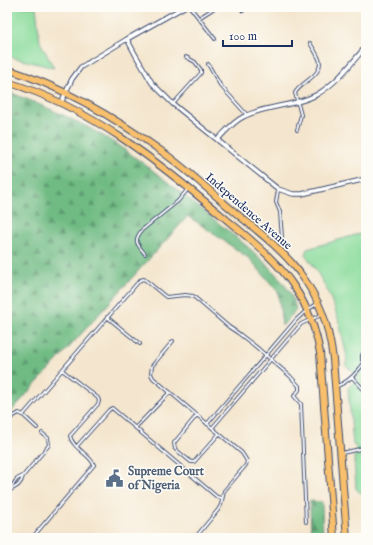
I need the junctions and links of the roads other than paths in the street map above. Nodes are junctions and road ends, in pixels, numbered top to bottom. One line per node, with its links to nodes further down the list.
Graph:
1 (184, 7): 7 (street)
2 (190, 7): 6 (lane)
3 (216, 7): 6 (lane)
4 (240, 7): 5 (lane)
5 (243, 11)
6 (199, 18): 8 (lane)
7 (127, 39): 15 (street); 18 (street)
8 (215, 39)
9 (310, 43): 16 (lane)
10 (366, 46): 16 (street)
11 (186, 57): 18 (lane)
12 (208, 64): 19 (lane)
13 (7, 69): 15 (main road, Independence Avenue)
14 (7, 82): 17 (main road, Independence Avenue)
15 (66, 93): 17 (street); 27 (main road, Independence Avenue)
16 (296, 102): 19 (street); 20 (lane)
17 (61, 103): 23 (main road, Independence Avenue)
18 (173, 104): 21 (street)
19 (247, 115): 21 (street)
20 (297, 130)
21 (218, 139): 24 (street)
22 (366, 179): 24 (street)
23 (189, 188): 26 (lane); 28 (main road, Independence Avenue)
24 (278, 189): 25 (lane)
25 (282, 238)
26 (145, 254)
27 (318, 303): 28 (lane); 29 (main road, Independence Avenue)
28 (307, 310): 31 (main road, Independence Avenue); 35 (lane)
29 (324, 314): 31 (lane); 40 (main road, Independence Avenue)
30 (107, 317): 33 (lane); 35 (lane); 38 (lane)
31 (310, 319): 36 (lane); 61 (main road, Independence Avenue)
32 (173, 341): 41 (lane)
33 (140, 344)
34 (366, 349): 37 (lane)
35 (266, 355): 36 (lane); 46 (lane)
36 (271, 359): 49 (lane); 58 (lane)
37 (365, 363): 39 (lane)
38 (62, 370): 43 (lane); 53 (lane)
39 (352, 377): 40 (lane); 42 (lane)
40 (335, 387): 54 (main road, Independence Avenue)
41 (170, 392): 44 (lane); 48 (lane)
42 (366, 394)
43 (24, 415): 45 (lane); 47 (lane)
44 (197, 415): 46 (lane); 51 (lane)
45 (7, 423)
46 (208, 424): 49 (lane)
47 (37, 428)
48 (136, 428): 53 (lane); 57 (lane)
49 (212, 428): 51 (lane)
50 (42, 432): 55 (lane)
51 (219, 434): 57 (lane)
52 (366, 443): 54 (lane)
53 (76, 446): 59 (lane)
54 (340, 453): 62 (main road, Independence Avenue)
55 (23, 476): 56 (lane); 56 (lane)
56 (8, 491)
57 (222, 498): 60 (lane)
58 (306, 522)
59 (32, 538)
60 (195, 538)
61 (334, 538)
62 (347, 538)

